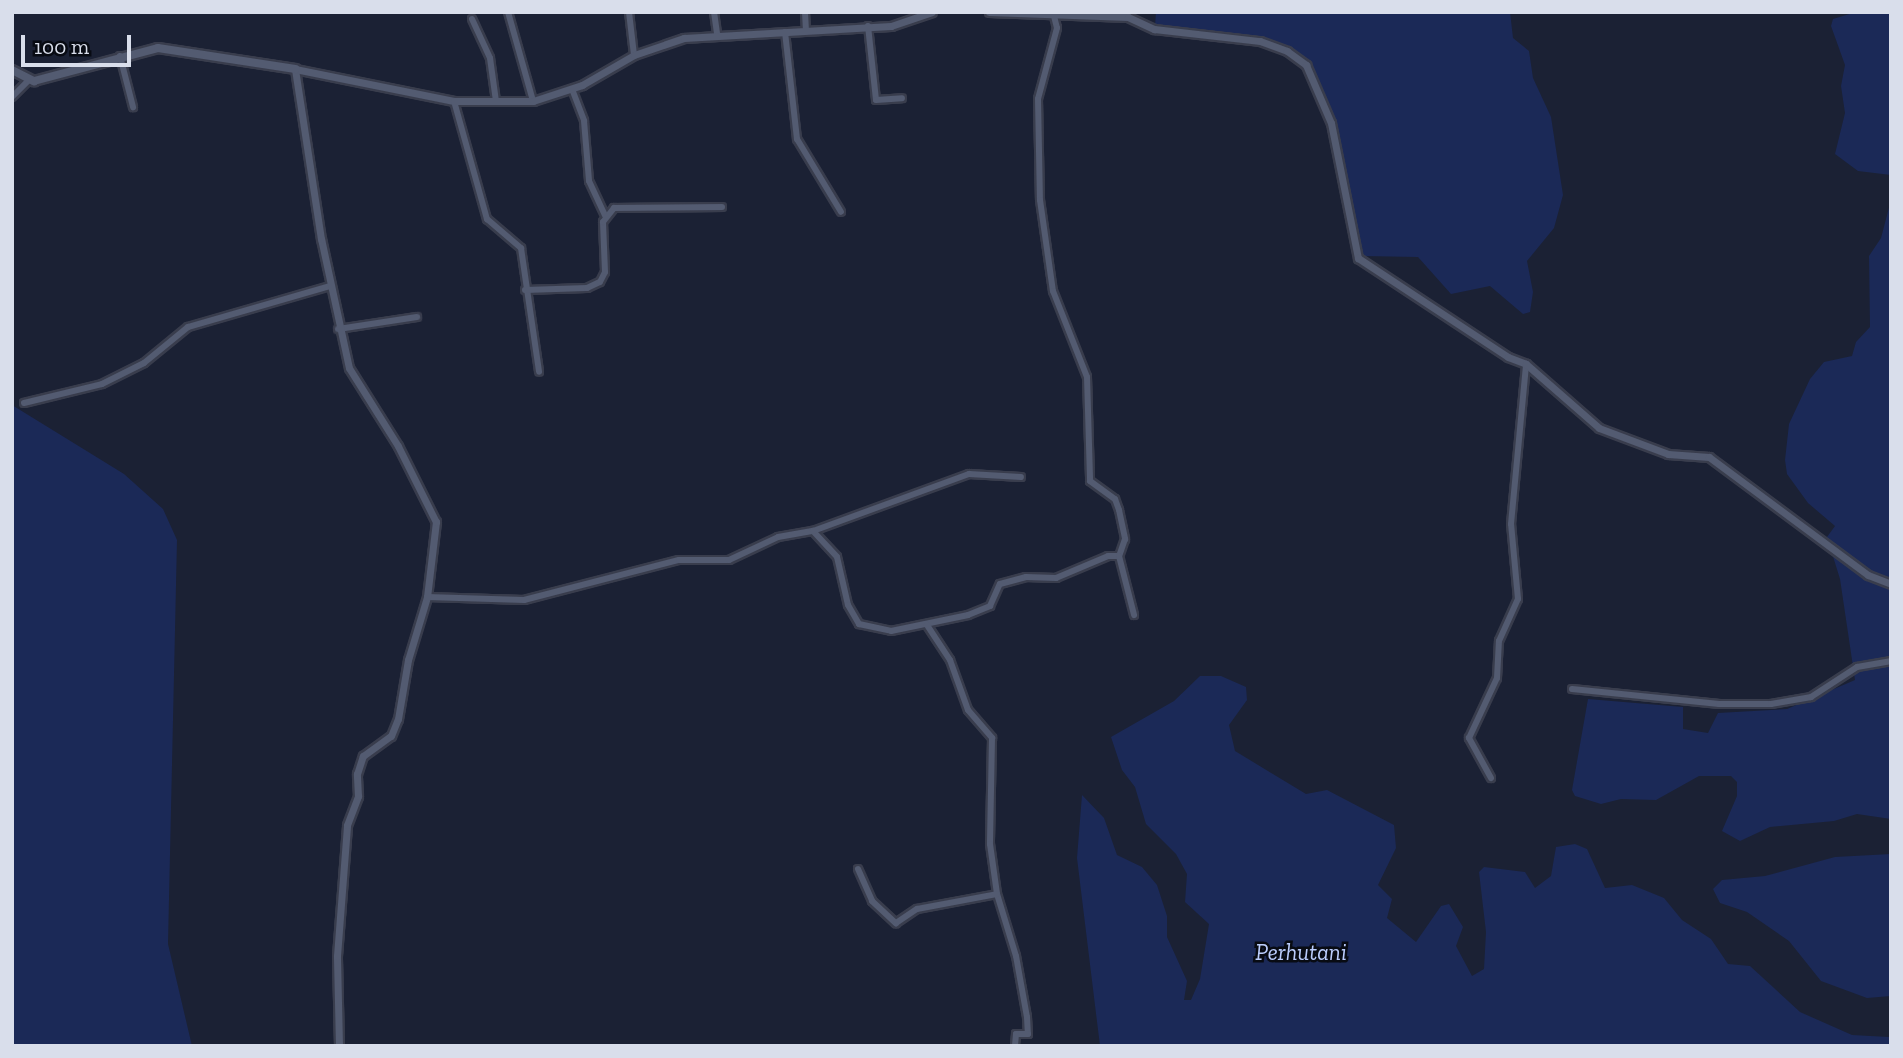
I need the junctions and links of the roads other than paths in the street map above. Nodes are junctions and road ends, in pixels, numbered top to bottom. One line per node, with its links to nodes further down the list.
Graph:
1 (508, 12): 23 (street)
2 (629, 12): 13 (street)
3 (714, 12): 12 (street)
4 (804, 12): 10 (street)
5 (932, 12): 9 (street)
6 (989, 12): 7 (street)
7 (1058, 14): 32 (street); 37 (street)
8 (472, 19): 22 (street)
9 (868, 26): 10 (street); 20 (street)
10 (806, 31): 11 (street)
11 (785, 32): 12 (street); 26 (street)
12 (717, 34): 13 (street)
13 (634, 55): 18 (street)
14 (120, 56): 15 (main road); 17 (main road); 24 (street)
15 (295, 69): 21 (street); 28 (street)
16 (12, 70): 17 (main road)
17 (28, 81): 19 (street)
18 (572, 89): 23 (street); 27 (street)
19 (12, 97)
20 (902, 98)
21 (454, 101): 22 (street); 29 (street)
22 (496, 101): 23 (street)
23 (533, 101)
24 (133, 107)
25 (722, 207): 27 (street)
26 (841, 212)
27 (605, 216): 29 (street)
28 (330, 286): 31 (street); 34 (street)
29 (525, 290): 33 (street)
30 (417, 317): 31 (street)
31 (338, 329): 39 (street)
32 (1526, 364): 38 (street); 44 (street)
33 (539, 372)
34 (24, 403)
35 (1021, 477): 36 (street)
36 (813, 531): 39 (street); 41 (street)
37 (1119, 556): 40 (street); 41 (street)
38 (1891, 584)
39 (428, 597): 47 (street)
40 (1133, 615)
41 (927, 625): 46 (street)
42 (1891, 661): 43 (street)
43 (1572, 689)
44 (1492, 778)
45 (858, 869): 46 (street)
46 (997, 894): 48 (street)
47 (339, 1046)
48 (1015, 1046)

